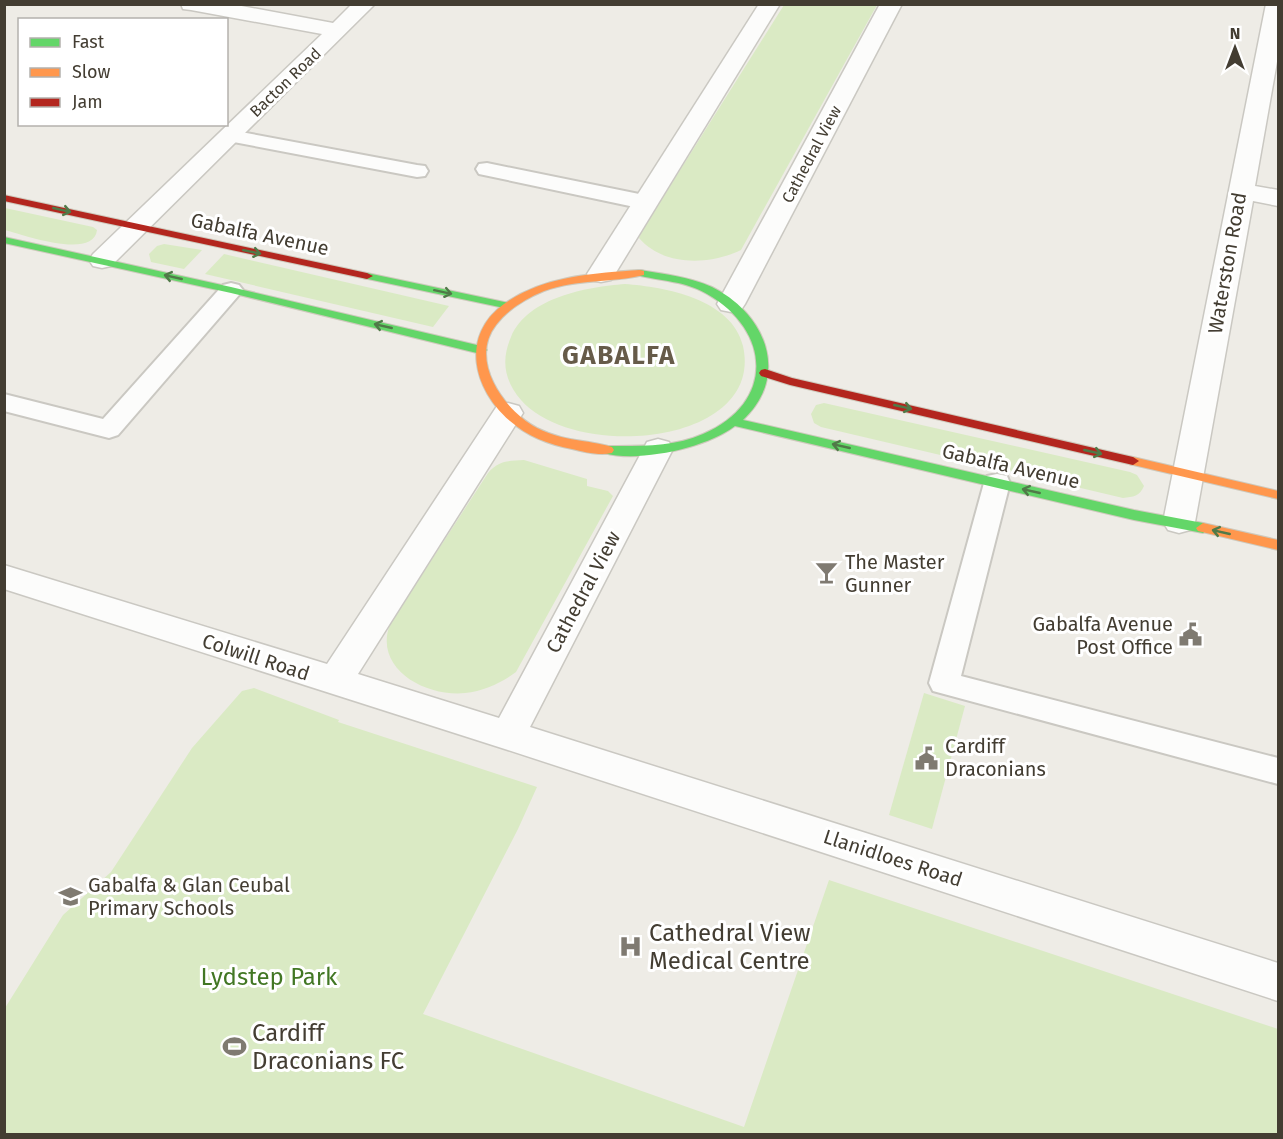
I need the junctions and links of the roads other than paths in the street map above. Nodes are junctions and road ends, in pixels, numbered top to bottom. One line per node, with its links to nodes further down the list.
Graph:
1 (191, 4): 6 (street)
2 (365, 4): 6 (street, Bacton Road)
3 (770, 4): 13 (street)
4 (891, 4): 19 (street, Cathedral View)
5 (1277, 7): 10 (street, Waterston Road)
6 (338, 30): 7 (street, Bacton Road)
7 (230, 136): 9 (lane); 14 (street, Bacton Road)
8 (487, 169): 13 (lane)
9 (417, 171)
10 (1240, 191): 12 (street); 27 (street, Waterston Road)
11 (4, 198): 14 (street, Gabalfa Avenue, one-way to 14)
12 (1278, 198)
13 (644, 202): 17 (street)
14 (137, 227): 16 (street, Bacton Road); 20 (street, Gabalfa Avenue, one-way to 20)
15 (4, 240): 16 (street)
16 (102, 260): 18 (street, one-way to 16)
17 (601, 274): 19 (street); 20 (street)
18 (231, 290): 21 (street, one-way to 18); 23 (lane)
19 (731, 304): 22 (street)
20 (509, 306): 21 (street)
21 (481, 350): 24 (street)
22 (765, 373): 25 (street); 27 (street, Gabalfa Avenue, one-way to 27)
23 (4, 402)
24 (508, 413): 26 (street); 33 (street)
25 (736, 422): 26 (street); 28 (street, Gabalfa Avenue, one-way to 25)
26 (658, 449): 34 (street, Cathedral View)
27 (1189, 474): 29 (street, Gabalfa Avenue); 30 (street, Waterston Road)
28 (997, 483): 30 (street, Gabalfa Avenue, one-way to 28); 35 (lane)
29 (1278, 495)
30 (1179, 522): 31 (street, Gabalfa Avenue, one-way to 30)
31 (1278, 545)
32 (4, 577): 33 (street, Colwill Road)
33 (334, 682): 34 (street, Colwill Road)
34 (508, 735): 36 (street, Llanidloes Road)
35 (1278, 771)
36 (1278, 982)

